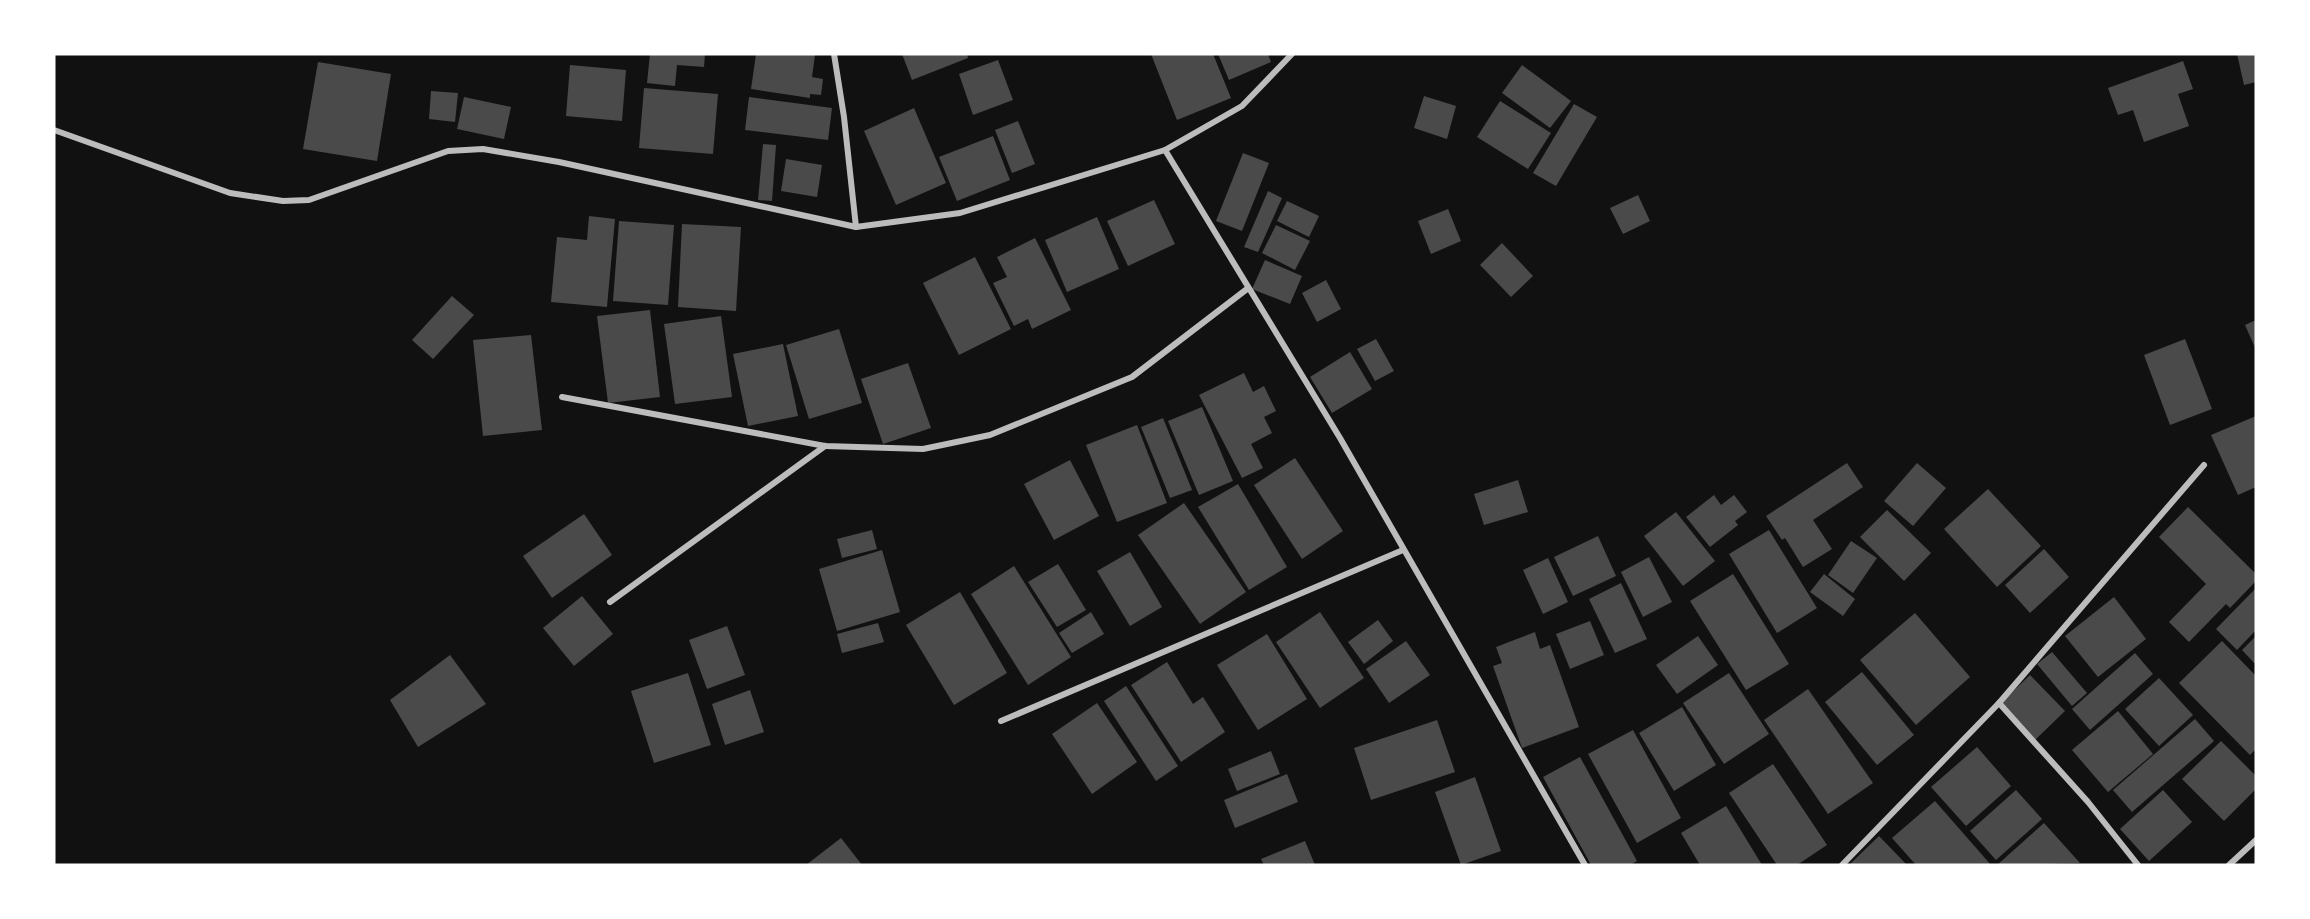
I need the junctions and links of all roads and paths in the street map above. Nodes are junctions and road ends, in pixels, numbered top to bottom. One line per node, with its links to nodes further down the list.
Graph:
1 (834, 54): 5 (street)
2 (1293, 54): 4 (street)
3 (54, 129): 5 (street)
4 (1165, 150): 5 (street); 6 (street)
5 (856, 228)
6 (1247, 289): 8 (street); 10 (street)
7 (562, 398): 8 (street)
8 (825, 446): 11 (street)
9 (2204, 465): 12 (street)
10 (1403, 550): 13 (street); 15 (street)
11 (610, 602)
12 (1999, 703): 16 (street); 17 (street)
13 (1001, 721)
14 (2256, 840): 18 (street)
15 (1585, 865)
16 (1842, 865)
17 (2138, 865)
18 (2229, 865)

